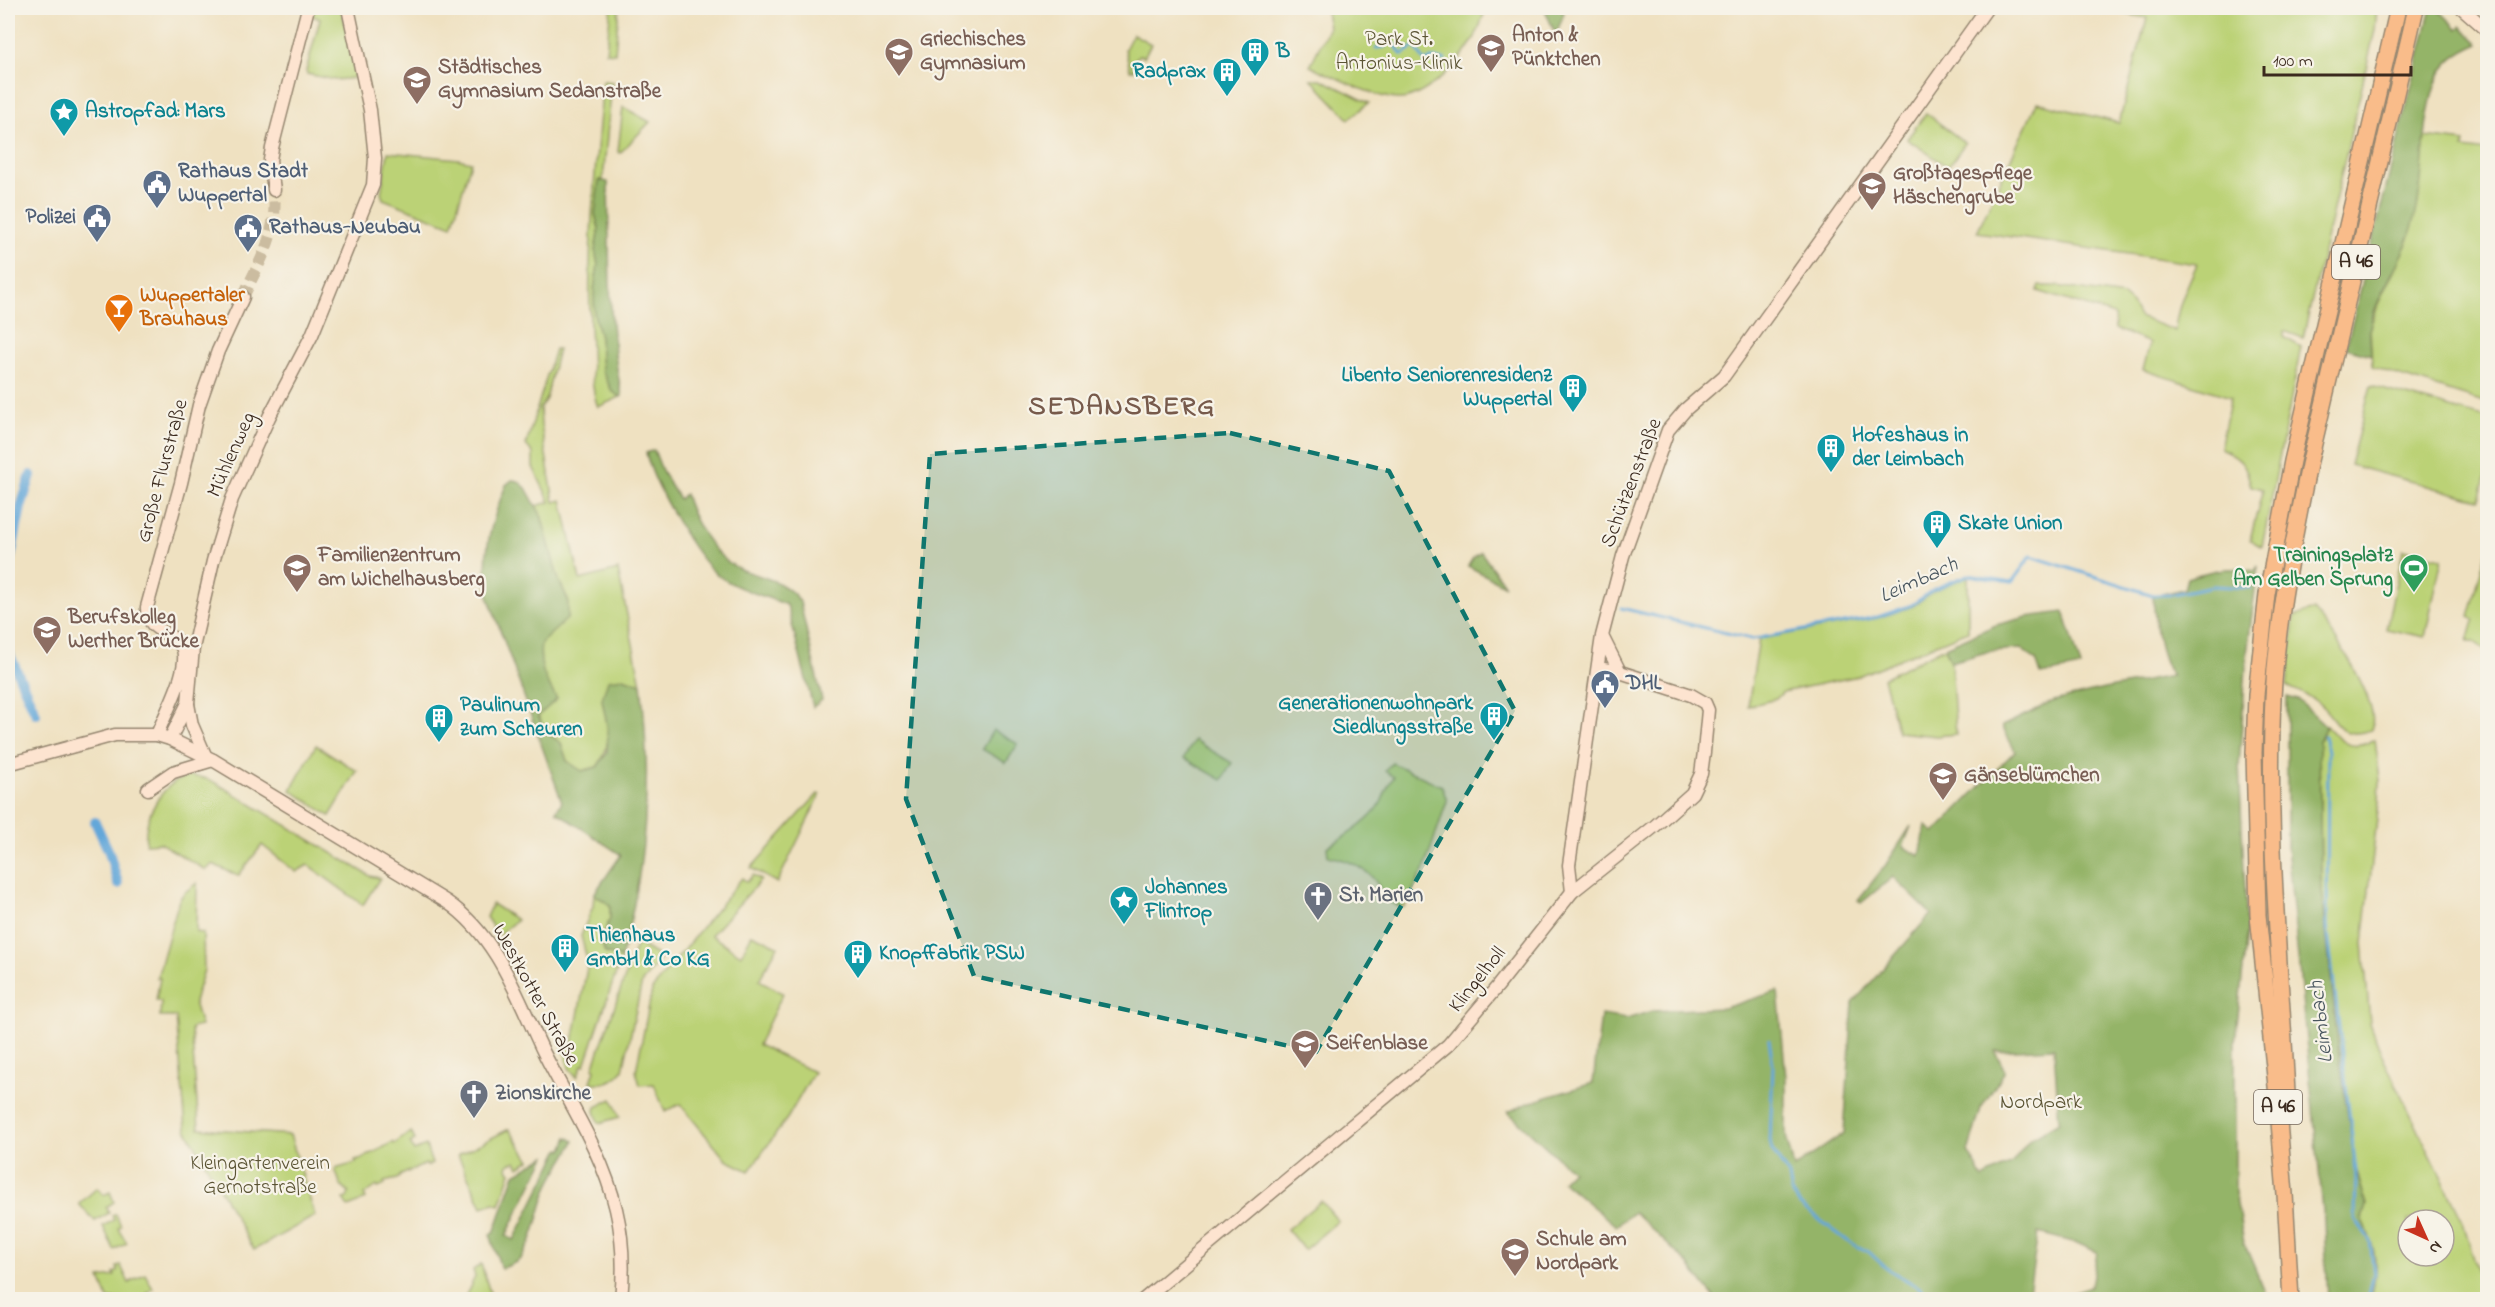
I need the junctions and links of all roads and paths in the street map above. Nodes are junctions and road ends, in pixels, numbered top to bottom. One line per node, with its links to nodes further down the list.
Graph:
1 (308, 8): 8 (main road)
2 (348, 8): 13 (main road, Mühlenweg)
3 (1987, 8): 10 (main road, Schützenstraße)
4 (2398, 8): 22 (highway, A 46)
5 (2415, 8): 23 (highway, A 46)
6 (2462, 8): 7 (main road)
7 (2487, 31)
8 (274, 190)
9 (243, 297): 14 (main road, Große Flurstraße)
10 (1602, 636): 11 (main road, Schützenstraße); 12 (main road)
11 (1598, 668): 12 (main road, Klingelholl); 19 (main road, Schützenstraße)
12 (1620, 672): 19 (main road, Klingelholl)
13 (188, 703): 15 (main road, Mühlenweg); 16 (main road)
14 (157, 735): 15 (main road, Westkotter Straße); 17 (main road, Westkotter Straße)
15 (170, 739): 16 (main road, Westkotter Straße)
16 (209, 757): 18 (main road); 20 (main road, Westkotter Straße)
17 (8, 765)
18 (148, 789)
19 (1572, 892): 21 (main road, Klingelholl)
20 (621, 1299)
21 (1143, 1299)
22 (2291, 1299)
23 (2300, 1299)

